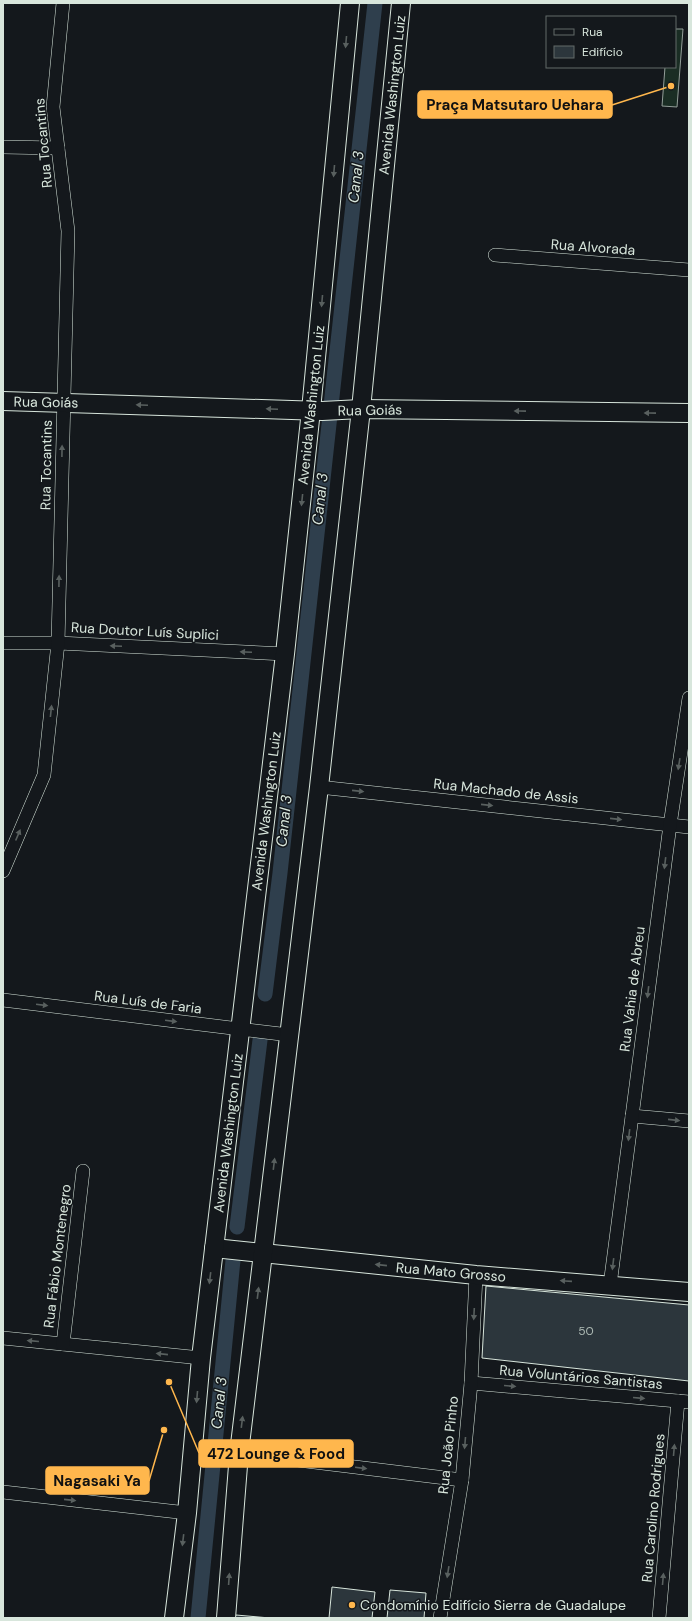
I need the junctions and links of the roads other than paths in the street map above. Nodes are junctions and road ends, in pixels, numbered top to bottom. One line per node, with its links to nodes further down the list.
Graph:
1 (63, 3): 5 (street, Rua Tocantins)
2 (350, 3): 11 (main road, Avenida Washington Luiz, one-way to 11)
3 (401, 3): 10 (main road, Avenida Washington Luiz)
4 (3, 147): 5 (street)
5 (58, 148): 9 (street, Rua Tocantins)
6 (495, 255): 7 (street, Rua Alvorada)
7 (689, 270)
8 (3, 401): 9 (main road, Rua Goiás)
9 (63, 402): 11 (main road, Rua Goiás, one-way to 9); 14 (street, Rua Tocantins, one-way to 9)
10 (353, 409): 11 (main road, Rua Goiás); 12 (main road, Rua Goiás, one-way to 10); 17 (main road, Avenida Washington Luiz)
11 (317, 410): 15 (main road, Avenida Washington Luiz, one-way to 15)
12 (689, 413)
13 (3, 643): 14 (street, Rua Doutor Luís Suplici)
14 (58, 643): 15 (street, Rua Doutor Luís Suplici, one-way to 14); 20 (street, Rua Tocantins, one-way to 14)
15 (285, 654): 22 (main road, Avenida Washington Luiz)
16 (689, 698): 18 (street, Rua Vahia de Abreu, one-way to 18)
17 (319, 787): 18 (street, Rua Machado de Assis, one-way to 18); 23 (main road, Avenida Washington Luiz)
18 (670, 825): 19 (street, Rua Machado de Assis); 24 (street, Rua Vahia de Abreu, one-way to 24)
19 (689, 827)
20 (3, 871)
21 (3, 1000): 22 (street, Rua Luís de Faria, one-way to 22)
22 (240, 1030): 23 (street, Rua Luís de Faria); 27 (main road, Avenida Washington Luiz)
23 (289, 1035): 28 (main road, Avenida Washington Luiz, one-way to 23)
24 (632, 1116): 25 (street, one-way to 25); 30 (street, Rua Vahia de Abreu, one-way to 30)
25 (689, 1121)
26 (83, 1171): 33 (street, Rua Fábio Montenegro)
27 (215, 1242): 28 (main road, Rua Mato Grosso); 34 (main road, Avenida Washington Luiz, one-way to 34)
28 (264, 1248): 29 (main road, Rua Mato Grosso, one-way to 28); 37 (main road, Avenida Washington Luiz, one-way to 28)
29 (476, 1275): 30 (main road, Rua Mato Grosso, one-way to 29); 35 (street, Rua João Pinho, one-way to 35)
30 (610, 1285): 31 (main road, Rua Mato Grosso)
31 (689, 1292)
32 (3, 1338): 33 (street, one-way to 32)
33 (63, 1344): 34 (street, one-way to 33)
34 (201, 1358): 40 (main road, Avenida Washington Luiz, one-way to 40)
35 (471, 1383): 36 (street, Rua Voluntários Santistas, one-way to 36); 38 (street, Rua João Pinho, one-way to 38)
36 (684, 1402): 44 (street, Rua Carolino Rodrigues, one-way to 36)
37 (239, 1453): 38 (street, one-way to 38); 42 (main road, Avenida Washington Luiz, one-way to 37)
38 (462, 1480): 43 (street, Rua João Pinho, one-way to 43)
39 (3, 1492): 40 (street, one-way to 40)
40 (187, 1513): 41 (main road, Avenida Washington Luiz, one-way to 41)
41 (174, 1618)
42 (226, 1618)
43 (440, 1618)
44 (659, 1618)

